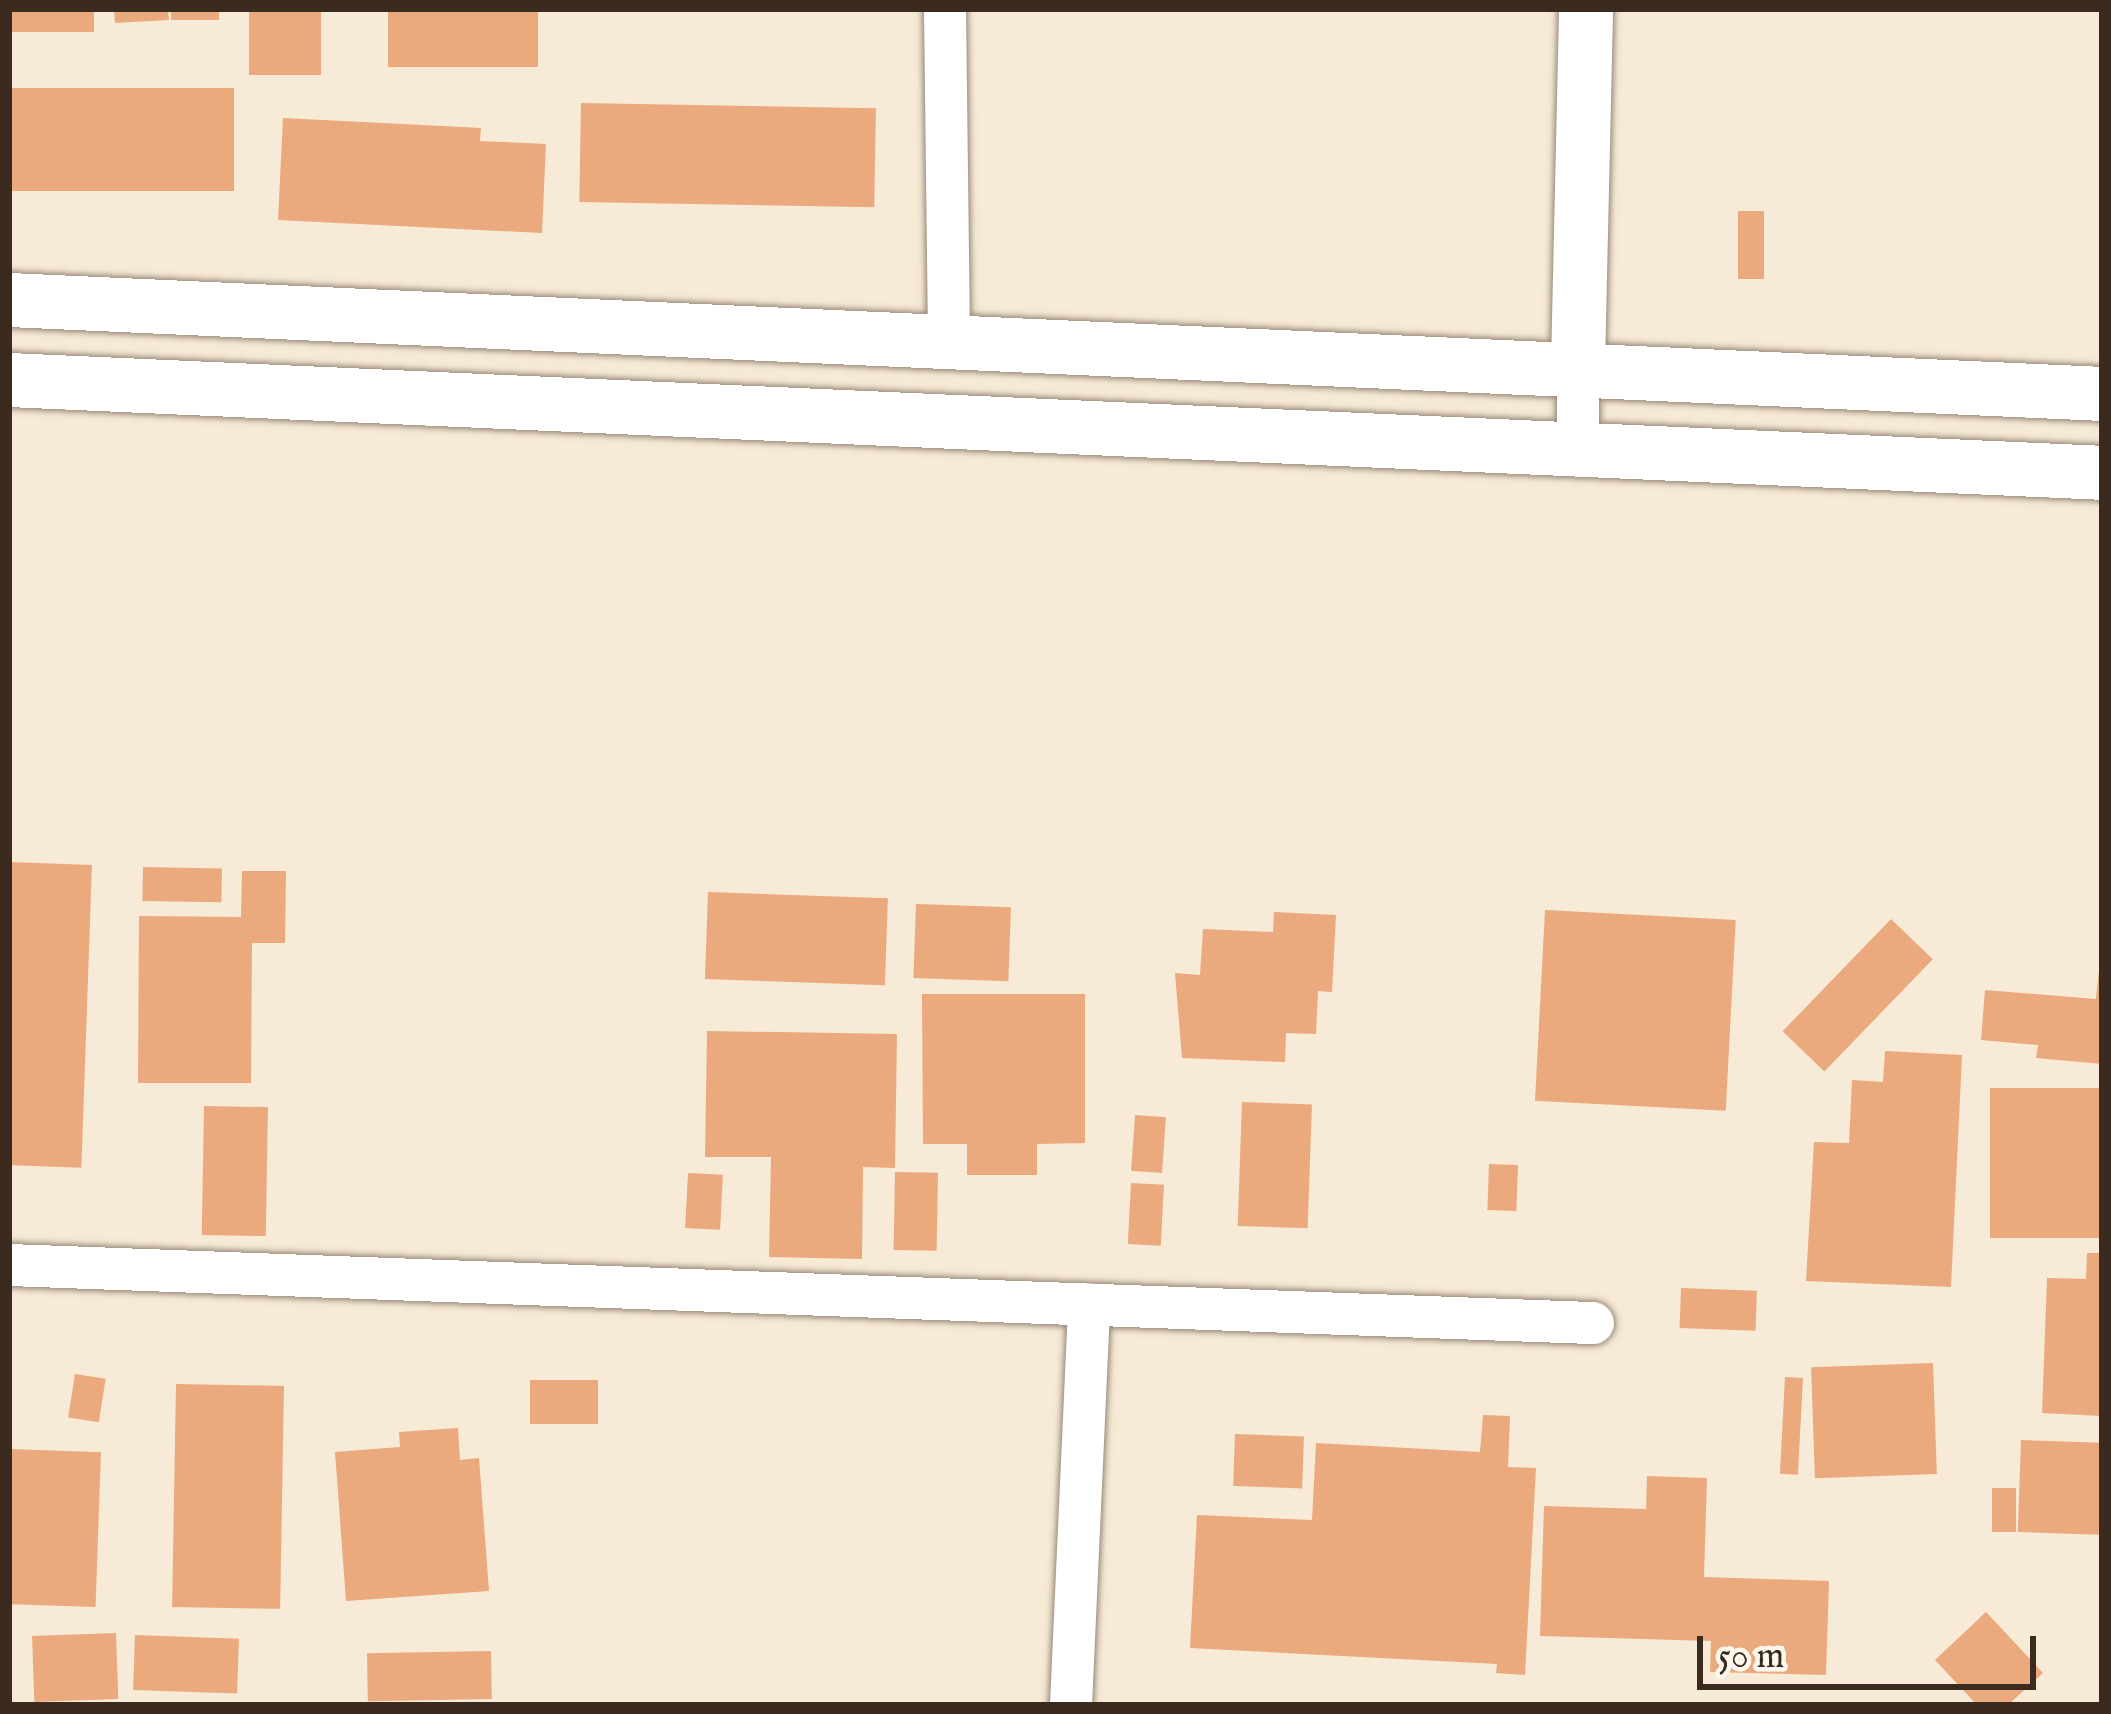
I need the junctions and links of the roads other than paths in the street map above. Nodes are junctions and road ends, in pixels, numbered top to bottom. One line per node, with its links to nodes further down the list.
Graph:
1 (945, 9): 4 (street)
2 (1586, 9): 5 (street)
3 (9, 300): 4 (street)
4 (949, 340): 5 (street)
5 (1578, 365): 7 (street); 8 (street)
6 (9, 380): 8 (street)
7 (2102, 394)
8 (1578, 451): 9 (street)
9 (2102, 472)
10 (9, 1265): 11 (street)
11 (1089, 1304): 12 (street); 13 (street)
12 (1593, 1323)
13 (1071, 1705)

